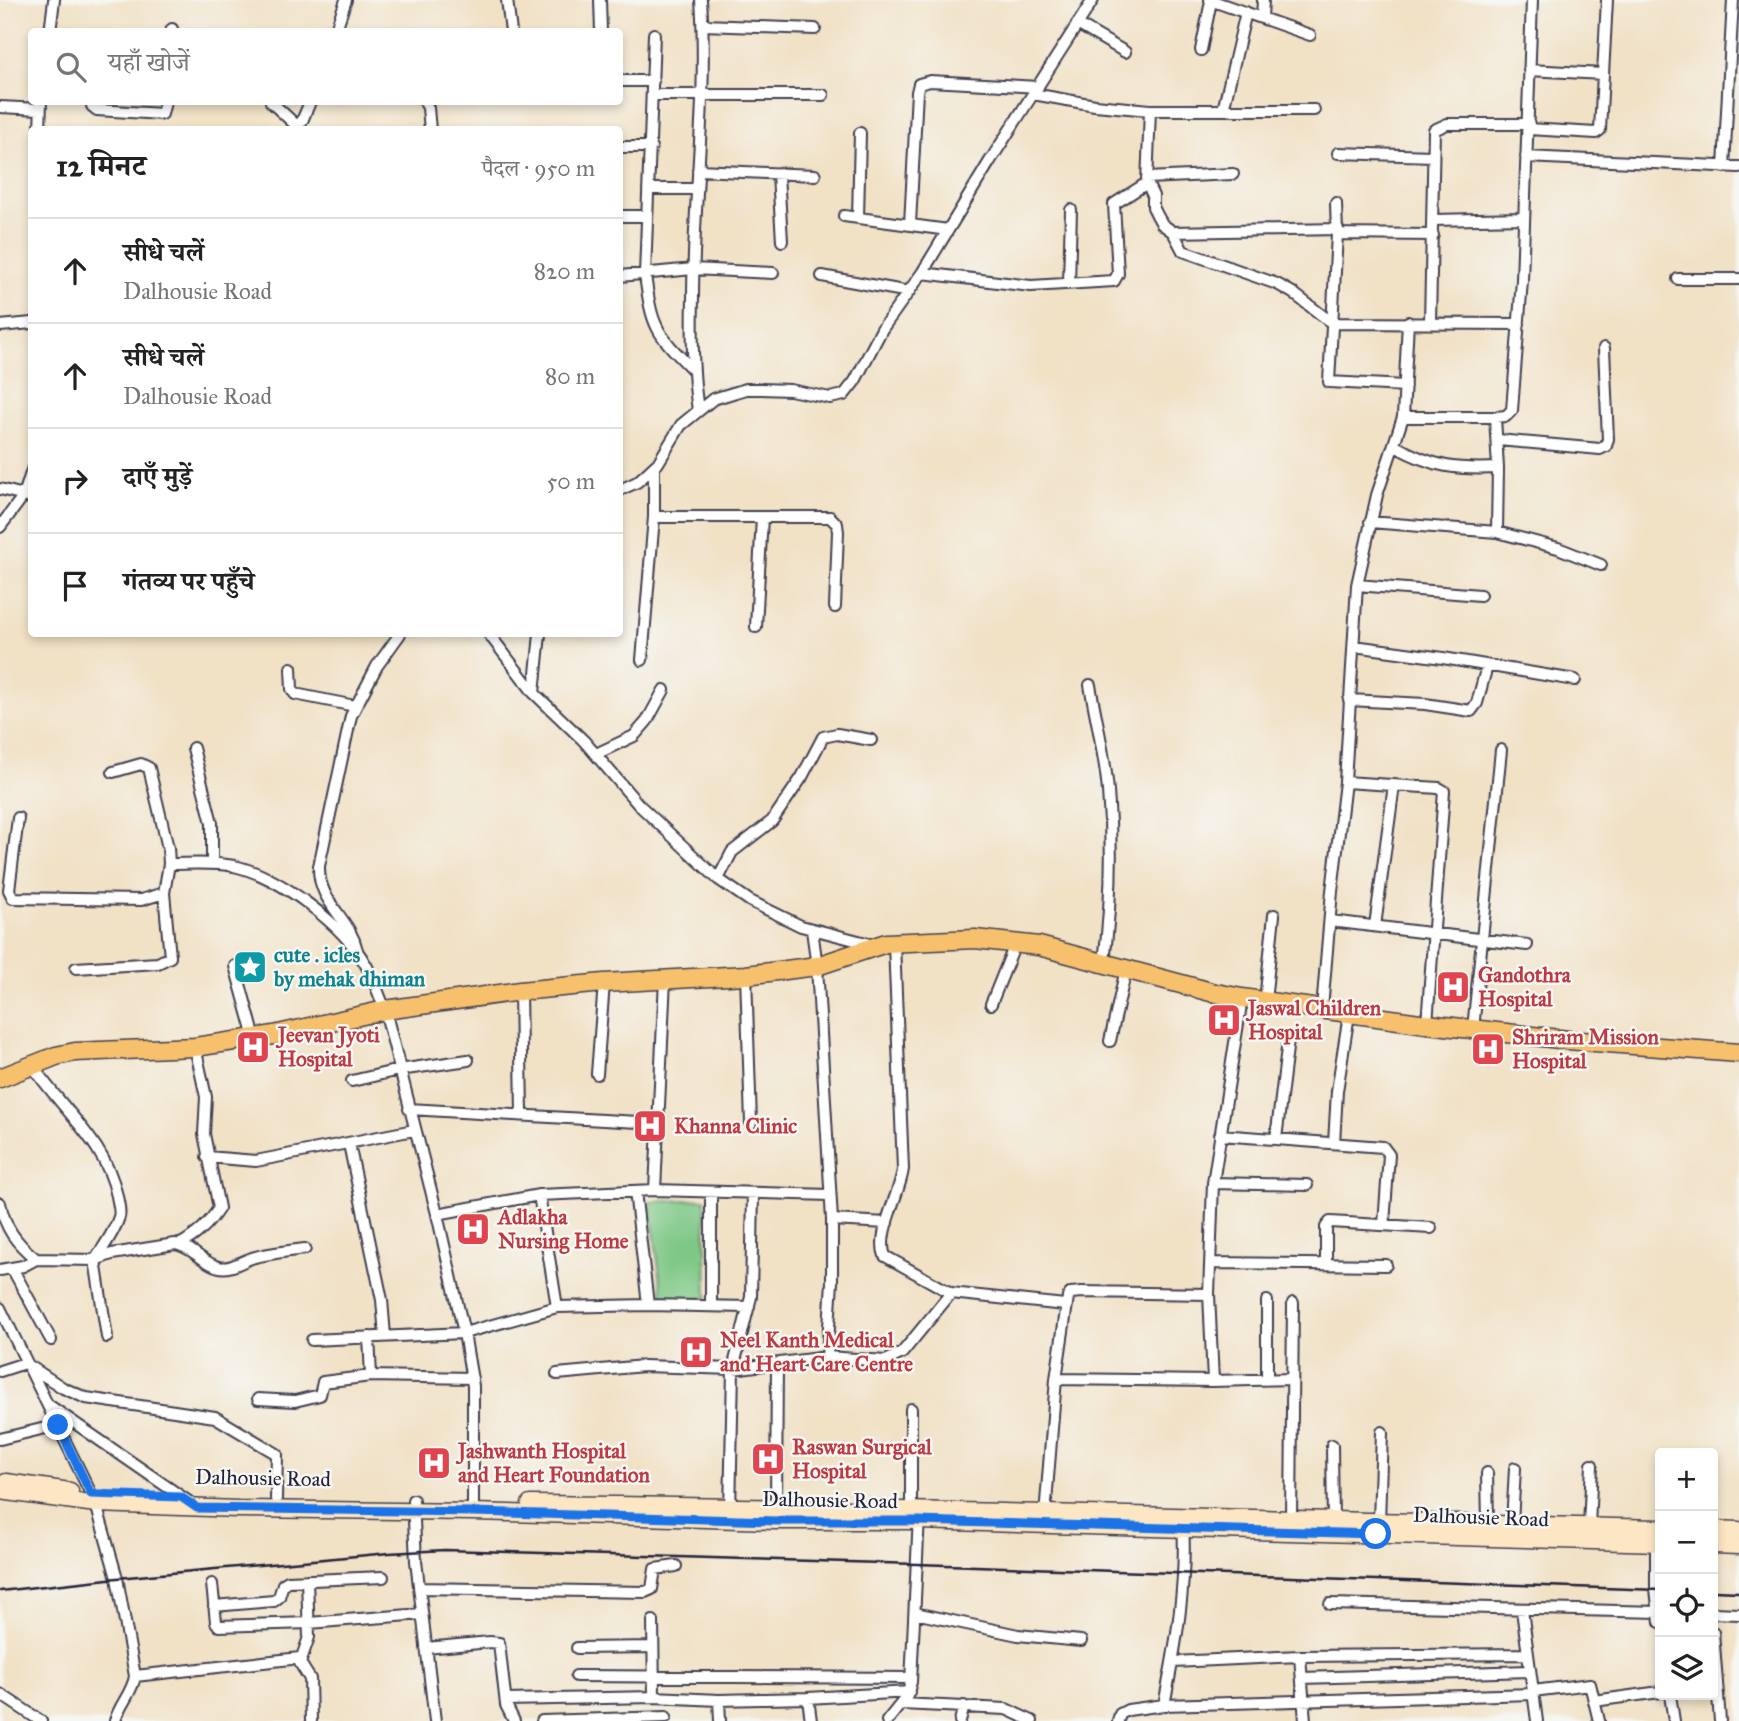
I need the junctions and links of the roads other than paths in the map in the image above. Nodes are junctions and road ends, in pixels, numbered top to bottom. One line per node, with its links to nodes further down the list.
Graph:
1 (54, 0): 16 (street)
2 (346, 0): 17 (street)
3 (507, 0): 18 (street)
4 (600, 0): 19 (street)
5 (701, 0): 15 (street)
6 (1093, 0): 14 (street)
7 (1210, 0): 12 (street); 23 (street)
8 (1263, 0): 13 (street)
9 (1532, 0): 25 (street)
10 (1607, 0): 27 (street)
11 (1733, 0): 26 (street)
12 (1246, 12): 13 (street); 42 (street)
13 (1262, 18): 22 (street)
14 (1077, 24): 24 (street); 30 (street)
15 (703, 25): 20 (street); 32 (street)
16 (50, 28)
17 (336, 28)
18 (510, 28)
19 (601, 28)
20 (815, 29)
21 (654, 34): 29 (street)
22 (1310, 35)
23 (1201, 50)
24 (1125, 52)
25 (1529, 70): 27 (street); 48 (street)
26 (1735, 72): 55 (street)
27 (1603, 74): 48 (street)
28 (623, 81): 29 (street)
29 (653, 81): 31 (street)
30 (1035, 91): 41 (street); 72 (street); 73 (street)
31 (652, 95): 32 (street); 51 (street)
32 (701, 95): 33 (street); 57 (street)
33 (823, 95)
34 (41, 105): 40 (street); 44 (street)
35 (92, 105): 36 (street)
36 (164, 105)
37 (274, 105): 45 (street)
38 (309, 105): 46 (street)
39 (426, 105): 47 (street)
40 (0, 107)
41 (1150, 110): 42 (street); 61 (street)
42 (1223, 110): 43 (street)
43 (1314, 110)
44 (40, 126)
45 (293, 126)
46 (297, 126)
47 (430, 126)
48 (1529, 127): 53 (street); 54 (street)
49 (860, 133): 69 (street)
50 (623, 147): 51 (street)
51 (651, 147): 62 (street)
52 (1338, 153): 53 (street)
53 (1433, 156): 71 (street)
54 (1526, 157): 55 (street); 70 (street)
55 (1724, 167): 56 (street)
56 (1739, 167)
57 (698, 170): 58 (street); 63 (street)
58 (778, 174): 60 (street); 77 (street)
59 (1233, 174): 61 (street)
60 (815, 175)
61 (1147, 180): 74 (street); 86 (street)
62 (648, 188): 63 (street); 67 (street)
63 (697, 189): 78 (street)
64 (1336, 203): 75 (street)
65 (1071, 210): 86 (street)
66 (623, 216): 67 (street)
67 (646, 216): 81 (street)
68 (844, 216): 69 (street)
69 (858, 218): 72 (street)
70 (1523, 218): 71 (street); 92 (street)
71 (1433, 220): 76 (street)
72 (910, 224): 73 (street)
73 (948, 230): 80 (street)
74 (1173, 232): 75 (street); 91 (street)
75 (1337, 232): 76 (street); 91 (street)
76 (1433, 235): 89 (street)
77 (782, 241)
78 (693, 269): 79 (street); 81 (street); 95 (street)
79 (773, 273)
80 (922, 273): 86 (street); 87 (street)
81 (645, 275): 82 (street); 95 (street)
82 (623, 276)
83 (821, 276): 87 (street)
84 (1678, 279): 85 (street)
85 (1739, 279)
86 (1069, 284)
87 (909, 292): 97 (street)
88 (1408, 322): 89 (street); 91 (street); 96 (street)
89 (1430, 322): 92 (street)
90 (28, 323): 93 (street)
91 (1332, 323): 96 (street)
92 (1519, 324): 99 (street)
93 (0, 326)
94 (1604, 348): 100 (street)
95 (692, 369): 97 (street)
96 (1405, 386): 98 (street)
97 (698, 410): 102 (street)
98 (1404, 417): 99 (street); 101 (street)
99 (1495, 417): 100 (street)
100 (1497, 440): 103 (street)
101 (1395, 446): 103 (street); 109 (street)
102 (654, 467): 105 (street); 107 (street)
103 (1498, 468): 111 (street)
104 (0, 489): 106 (street)
105 (623, 489)
106 (27, 497): 110 (street)
107 (654, 517): 108 (street); 121 (street)
108 (762, 517): 115 (street); 116 (street)
109 (1370, 522): 111 (street); 113 (street)
110 (0, 527)
111 (1497, 532): 112 (street)
112 (1601, 565)
113 (1357, 585): 114 (street); 120 (street)
114 (1480, 595)
115 (835, 607)
116 (756, 627)
117 (398, 637): 129 (street)
118 (491, 637): 127 (street)
119 (540, 637): 127 (street)
120 (1354, 646): 122 (street); 128 (street)
121 (642, 660)
122 (1487, 666): 124 (street); 128 (street)
123 (291, 668): 129 (street)
124 (1575, 680)
125 (1090, 685): 153 (street)
126 (664, 690): 133 (street)
127 (534, 693): 133 (street)
128 (1349, 700): 135 (street)
129 (355, 706): 152 (street)
130 (871, 740): 140 (street)
131 (193, 748): 139 (street)
132 (1501, 750): 147 (street)
133 (596, 754): 140 (street)
134 (113, 772): 138 (street)
135 (1345, 782): 136 (street); 143 (street)
136 (1394, 785): 144 (street); 146 (street)
137 (18, 818): 141 (street)
138 (169, 863): 139 (street); 141 (street)
139 (212, 864): 152 (street)
140 (718, 879): 145 (street)
141 (164, 893): 156 (street)
142 (1274, 915): 163 (street)
143 (1331, 921): 144 (street); 165 (street)
144 (1375, 926): 146 (street)
145 (812, 930): 150 (street); 155 (street)
146 (1433, 934): 147 (street); 168 (street)
147 (1482, 940): 151 (street); 169 (street)
148 (1016, 942): 149 (main road); 153 (main road); 164 (street)
149 (894, 943): 150 (main road); 202 (street)
150 (876, 945): 155 (main road)
151 (1527, 945)
152 (358, 952): 166 (street)
153 (1104, 962): 157 (main road)
154 (235, 966): 170 (street)
155 (817, 966): 158 (main road); 198 (street)
156 (76, 968)
157 (1126, 969): 162 (main road); 172 (street)
158 (746, 975): 159 (main road); 184 (street)
159 (665, 979): 160 (main road); 183 (street)
160 (604, 983): 161 (main road); 178 (street)
161 (520, 991): 166 (main road); 182 (street)
162 (1242, 998): 163 (main road); 186 (street)
163 (1265, 1001): 165 (main road)
164 (991, 1004)
165 (1321, 1009): 167 (main road)
166 (385, 1010): 170 (main road); 177 (street)
167 (1349, 1014): 168 (main road); 188 (street)
168 (1427, 1024): 169 (main road)
169 (1473, 1030): 174 (main road)
170 (256, 1038): 173 (main road)
171 (1288, 1040): 187 (street)
172 (1110, 1041)
173 (195, 1047): 176 (main road); 190 (street)
174 (1739, 1053)
175 (468, 1060): 177 (street)
176 (32, 1065): 179 (main road); 208 (street)
177 (399, 1070): 180 (street); 181 (street)
178 (597, 1074)
179 (0, 1078)
180 (352, 1082)
181 (409, 1109): 182 (street); 185 (street)
182 (522, 1114): 183 (street)
183 (657, 1123): 193 (street)
184 (751, 1123)
185 (414, 1130): 189 (street); 200 (street)
186 (1220, 1135): 187 (street); 191 (street)
187 (1276, 1139): 188 (street)
188 (1334, 1143): 203 (street)
189 (349, 1144): 190 (street); 225 (street)
190 (207, 1157): 205 (street)
191 (1213, 1183): 192 (street); 209 (street)
192 (1307, 1185)
193 (655, 1190): 194 (street); 195 (street)
194 (635, 1191): 197 (street); 218 (street)
195 (711, 1192): 196 (street); 219 (street)
196 (753, 1193): 198 (street); 222 (street)
197 (539, 1195): 200 (street); 221 (street)
198 (830, 1195): 201 (street)
199 (0, 1203): 207 (street)
200 (437, 1214): 224 (street)
201 (832, 1220): 202 (street); 230 (street)
202 (887, 1223): 214 (street)
203 (1384, 1224): 204 (street); 210 (street)
204 (1430, 1228)
205 (179, 1245): 206 (street); 208 (street)
206 (305, 1249)
207 (36, 1259): 208 (street); 212 (street)
208 (95, 1260): 226 (street)
209 (1210, 1263): 210 (street); 215 (street)
210 (1326, 1264): 211 (street)
211 (1386, 1265)
212 (12, 1268): 213 (street); 228 (street)
213 (0, 1270)
214 (951, 1293): 220 (street); 230 (street)
215 (1209, 1294): 220 (street); 241 (street)
216 (1267, 1301): 240 (street)
217 (1293, 1303): 239 (street)
218 (648, 1305): 219 (street); 221 (street)
219 (711, 1305): 222 (street)
220 (1065, 1305): 238 (street)
221 (557, 1307): 224 (street)
222 (749, 1307): 233 (street)
223 (0, 1308): 231 (street)
224 (464, 1333): 225 (street); 237 (street)
225 (385, 1336): 227 (street)
226 (107, 1337)
227 (369, 1337): 229 (street); 236 (street)
228 (51, 1340)
229 (312, 1340)
230 (827, 1357): 232 (street)
231 (25, 1363): 234 (street); 243 (street); 256 (street)
232 (777, 1364): 233 (street); 259 (street)
233 (733, 1369): 235 (street); 261 (street)
234 (0, 1371)
235 (557, 1374)
236 (371, 1376): 237 (street); 242 (street)
237 (472, 1378): 258 (street)
238 (1056, 1379): 241 (street); 263 (street)
239 (1292, 1379): 240 (street); 264 (street)
240 (1267, 1380): 241 (street)
241 (1213, 1381)
242 (258, 1399)
243 (48, 1404): 245 (street); 254 (street)
244 (911, 1409): 262 (street)
245 (58, 1425): 247 (street); 255 (street)
246 (1382, 1432): 265 (street)
247 (0, 1439)
248 (1332, 1445): 270 (street)
249 (1592, 1465): 269 (street)
250 (1515, 1468): 268 (street)
251 (1487, 1473): 267 (street)
252 (0, 1481): 255 (street, Dalhousie Road)
253 (0, 1491): 255 (street, Dalhousie Road)
254 (181, 1497): 255 (street, Dalhousie Road); 256 (street, Dalhousie Road); 260 (street)
255 (93, 1499): 260 (street, Dalhousie Road); 303 (street)
256 (276, 1499): 257 (street, Dalhousie Road)
257 (413, 1505): 258 (street, Dalhousie Road); 260 (street, Dalhousie Road); 281 (street)
258 (473, 1507): 261 (street, Dalhousie Road)
259 (776, 1507): 261 (street, Dalhousie Road); 262 (street, Dalhousie Road)
260 (197, 1508)
261 (730, 1512): 262 (street, Dalhousie Road)
262 (915, 1515): 263 (street, Dalhousie Road); 266 (street, Dalhousie Road); 285 (street)
263 (1045, 1515): 266 (street, Dalhousie Road)
264 (1291, 1519): 266 (street, Dalhousie Road); 270 (street, Dalhousie Road)
265 (1379, 1521): 267 (street, Dalhousie Road); 270 (street, Dalhousie Road)
266 (1183, 1523): 270 (street, Dalhousie Road); 300 (street)
267 (1488, 1523): 268 (street, Dalhousie Road)
268 (1512, 1524): 269 (street, Dalhousie Road)
269 (1589, 1526): 274 (street, Dalhousie Road)
270 (1333, 1527): 273 (street, Dalhousie Road)
271 (1718, 1529): 272 (street)
272 (1739, 1531)
273 (1655, 1535)
274 (1655, 1535)
275 (1718, 1545): 276 (street)
276 (1739, 1546)
277 (676, 1566): 281 (street)
278 (383, 1577): 279 (street)
279 (307, 1580): 283 (street); 291 (street)
280 (212, 1584): 283 (street)
281 (419, 1588): 288 (street)
282 (1330, 1604): 284 (street)
283 (214, 1606): 291 (street)
284 (1522, 1609): 289 (street); 297 (street)
285 (915, 1613): 293 (street); 305 (street)
286 (1718, 1614): 287 (street)
287 (1739, 1614)
288 (422, 1615): 291 (street); 295 (street)
289 (1655, 1615)
290 (653, 1621): 294 (street)
291 (309, 1623): 299 (street)
292 (1713, 1637): 342 (street)
293 (1081, 1641)
294 (653, 1647): 296 (street); 302 (street)
295 (426, 1648): 315 (street); 329 (street)
296 (577, 1648)
297 (1527, 1654): 298 (street); 301 (street)
298 (1300, 1656): 300 (street); 306 (street)
299 (300, 1658): 303 (street); 328 (street)
300 (1172, 1662): 321 (street)
301 (1529, 1671): 306 (street); 308 (street)
302 (653, 1674): 304 (street); 305 (street); 311 (street)
303 (135, 1676): 327 (street)
304 (576, 1676)
305 (912, 1678): 307 (street)
306 (1301, 1678): 317 (street)
307 (908, 1692): 314 (street); 320 (street)
308 (1533, 1693): 317 (street); 319 (street); 339 (street)
309 (1655, 1693): 319 (street)
310 (0, 1694): 326 (street)
311 (654, 1697): 312 (street); 313 (street)
312 (666, 1697): 316 (street); 324 (street)
313 (611, 1698): 315 (street); 323 (street)
314 (808, 1699): 316 (street); 333 (street)
315 (506, 1700): 330 (street)
316 (719, 1700): 332 (street)
317 (1303, 1700): 321 (street); 338 (street)
318 (1672, 1700): 341 (street)
319 (1594, 1701): 340 (street)
320 (901, 1704): 322 (street); 334 (street)
321 (1164, 1704): 337 (street)
322 (964, 1706): 335 (street); 336 (street)
323 (614, 1719): 324 (street); 325 (street)
324 (666, 1719)
325 (580, 1720): 331 (street)
326 (41, 1721)
327 (115, 1721)
328 (311, 1721)
329 (435, 1721)
330 (514, 1721)
331 (542, 1721)
332 (720, 1721)
333 (811, 1721)
334 (887, 1721)
335 (960, 1721)
336 (1032, 1721)
337 (1118, 1721)
338 (1305, 1721)
339 (1537, 1721)
340 (1599, 1721)
341 (1674, 1721)
342 (1720, 1721)

